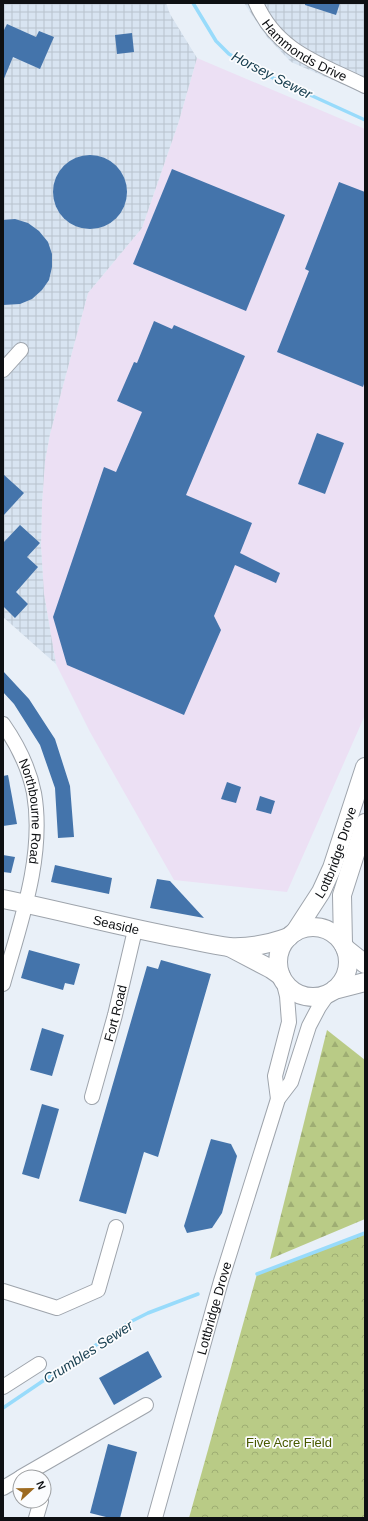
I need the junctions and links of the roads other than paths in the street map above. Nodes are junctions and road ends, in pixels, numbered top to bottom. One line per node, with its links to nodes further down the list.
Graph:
1 (256, 3): 2 (street, Hammonds Drive)
2 (365, 86)
3 (21, 350): 4 (street)
4 (3, 370)
5 (3, 724): 9 (street, Northbourne Road)
6 (365, 767): 11 (main road, Lottbridge Drove)
7 (365, 823): 12 (main road, Lottbridge Drove)
8 (3, 899): 9 (main road, Seaside)
9 (26, 903): 10 (main road, Seaside); 17 (street, Northbourne Road)
10 (135, 930): 13 (main road, Seaside); 19 (street, Fort Road)
11 (292, 935): 12 (main road); 13 (main road, Seaside); 15 (main road)
12 (344, 946): 14 (main road); 18 (main road)
13 (229, 947): 15 (main road, Seaside)
14 (365, 964)
15 (282, 978): 18 (main road); 20 (street, Lottbridge Drove)
16 (365, 982): 18 (main road)
17 (3, 984)
18 (331, 992): 20 (street, Lottbridge Drove)
19 (92, 1097)
20 (278, 1099): 29 (street, Lottbridge Drove)
21 (116, 1227): 22 (street)
22 (3, 1291)
23 (39, 1364): 24 (street)
24 (3, 1387)
25 (146, 1405): 26 (street)
26 (43, 1469)
27 (12, 1482): 28 (street)
28 (3, 1488)
29 (155, 1518)

